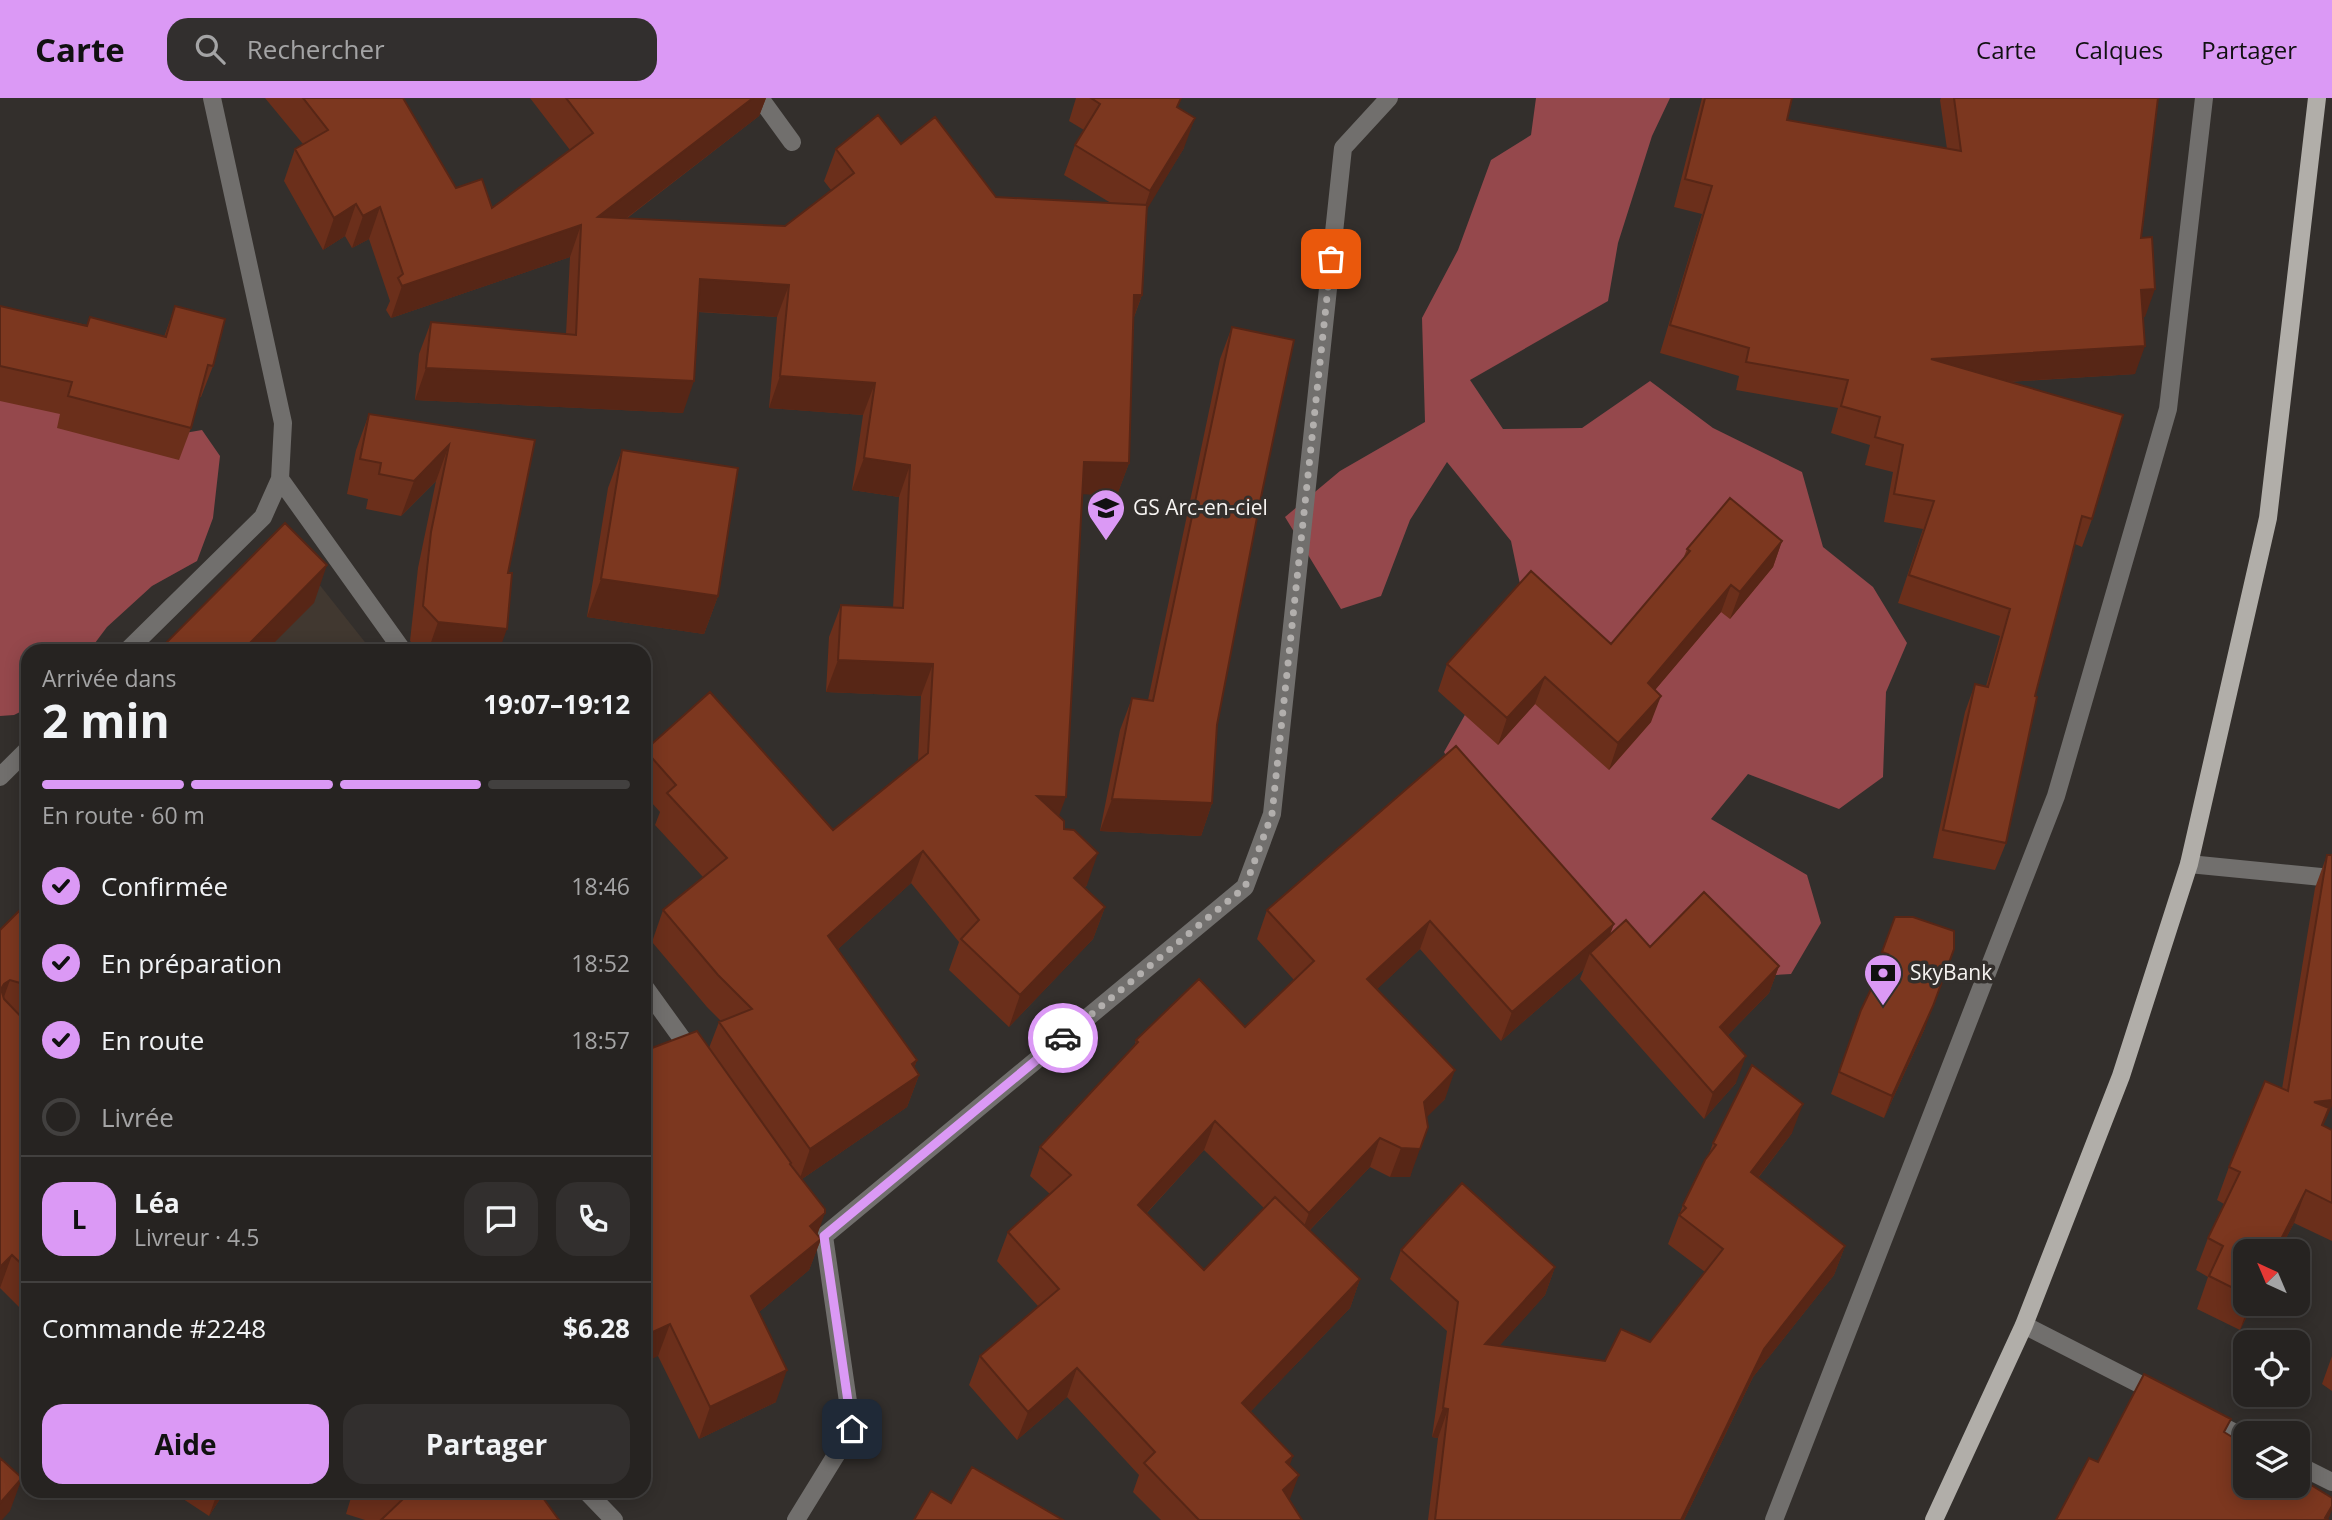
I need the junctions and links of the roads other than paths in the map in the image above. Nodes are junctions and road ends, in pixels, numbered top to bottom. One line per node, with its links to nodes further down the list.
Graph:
1 (212, 98): 7 (street)
2 (760, 98): 6 (street)
3 (1389, 98): 24 (street)
4 (2204, 98): 25 (street)
5 (2317, 98): 12 (main road)
6 (792, 142)
7 (280, 480): 8 (street); 9 (street)
8 (134, 644)
9 (398, 644)
10 (21, 756): 11 (street)
11 (0, 777)
12 (2189, 864): 13 (street); 16 (main road)
13 (2332, 878)
14 (651, 996): 15 (street)
15 (701, 1066)
16 (2024, 1325): 17 (street); 26 (main road)
17 (2171, 1400)
18 (2196, 1413): 19 (street)
19 (2233, 1432)
20 (2310, 1471): 21 (street)
21 (2332, 1482)
22 (593, 1498): 23 (street)
23 (614, 1520)
24 (796, 1520)
25 (1774, 1520)
26 (1934, 1520)

